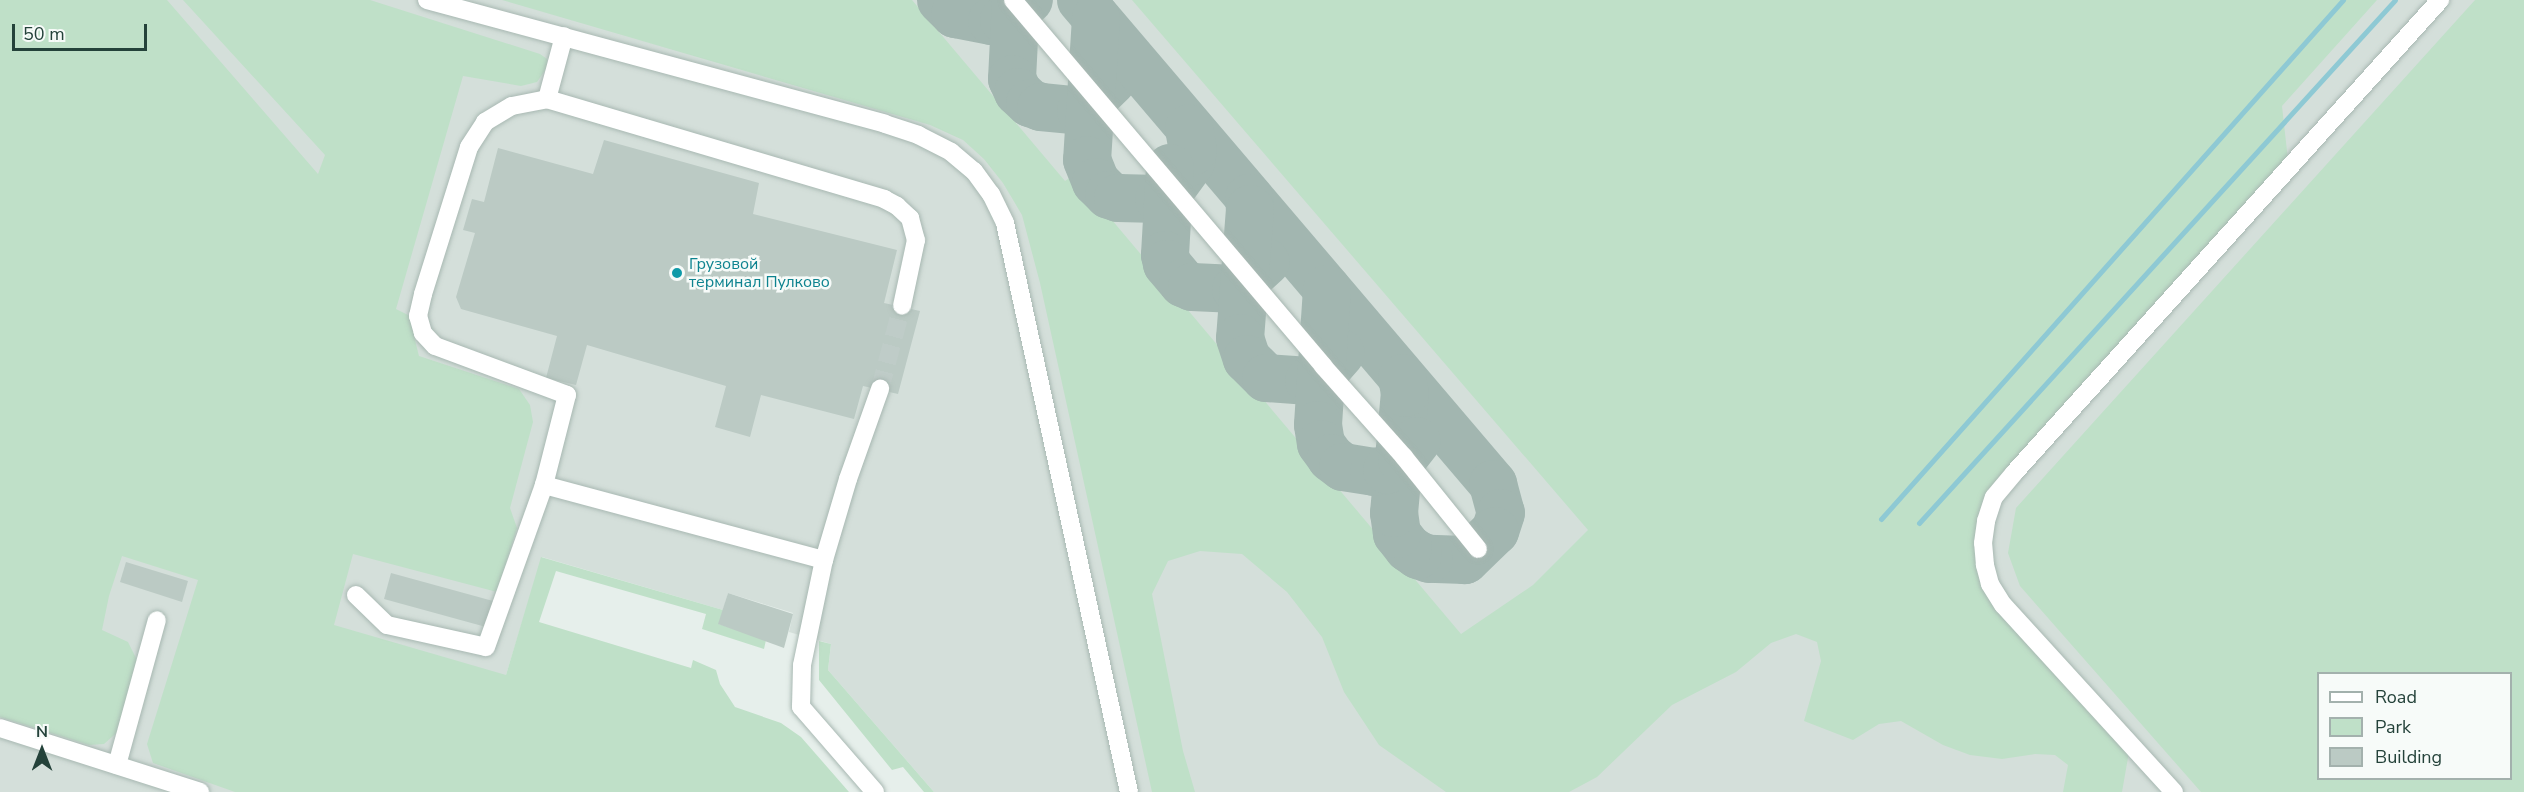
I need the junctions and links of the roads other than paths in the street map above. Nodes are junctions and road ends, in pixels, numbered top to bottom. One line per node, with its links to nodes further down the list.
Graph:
1 (427, 0): 4 (street)
2 (1013, 0): 9 (street)
3 (2440, 0): 18 (street)
4 (564, 36): 5 (street); 17 (street)
5 (547, 99): 6 (street); 8 (street)
6 (902, 306)
7 (879, 389): 10 (street)
8 (544, 485): 10 (street); 11 (street)
9 (1478, 549)
10 (824, 560): 16 (street)
11 (356, 595)
12 (157, 620): 14 (street)
13 (0, 728): 14 (street)
14 (117, 765): 15 (street)
15 (200, 792)
16 (875, 792)
17 (1129, 792)
18 (2174, 792)

